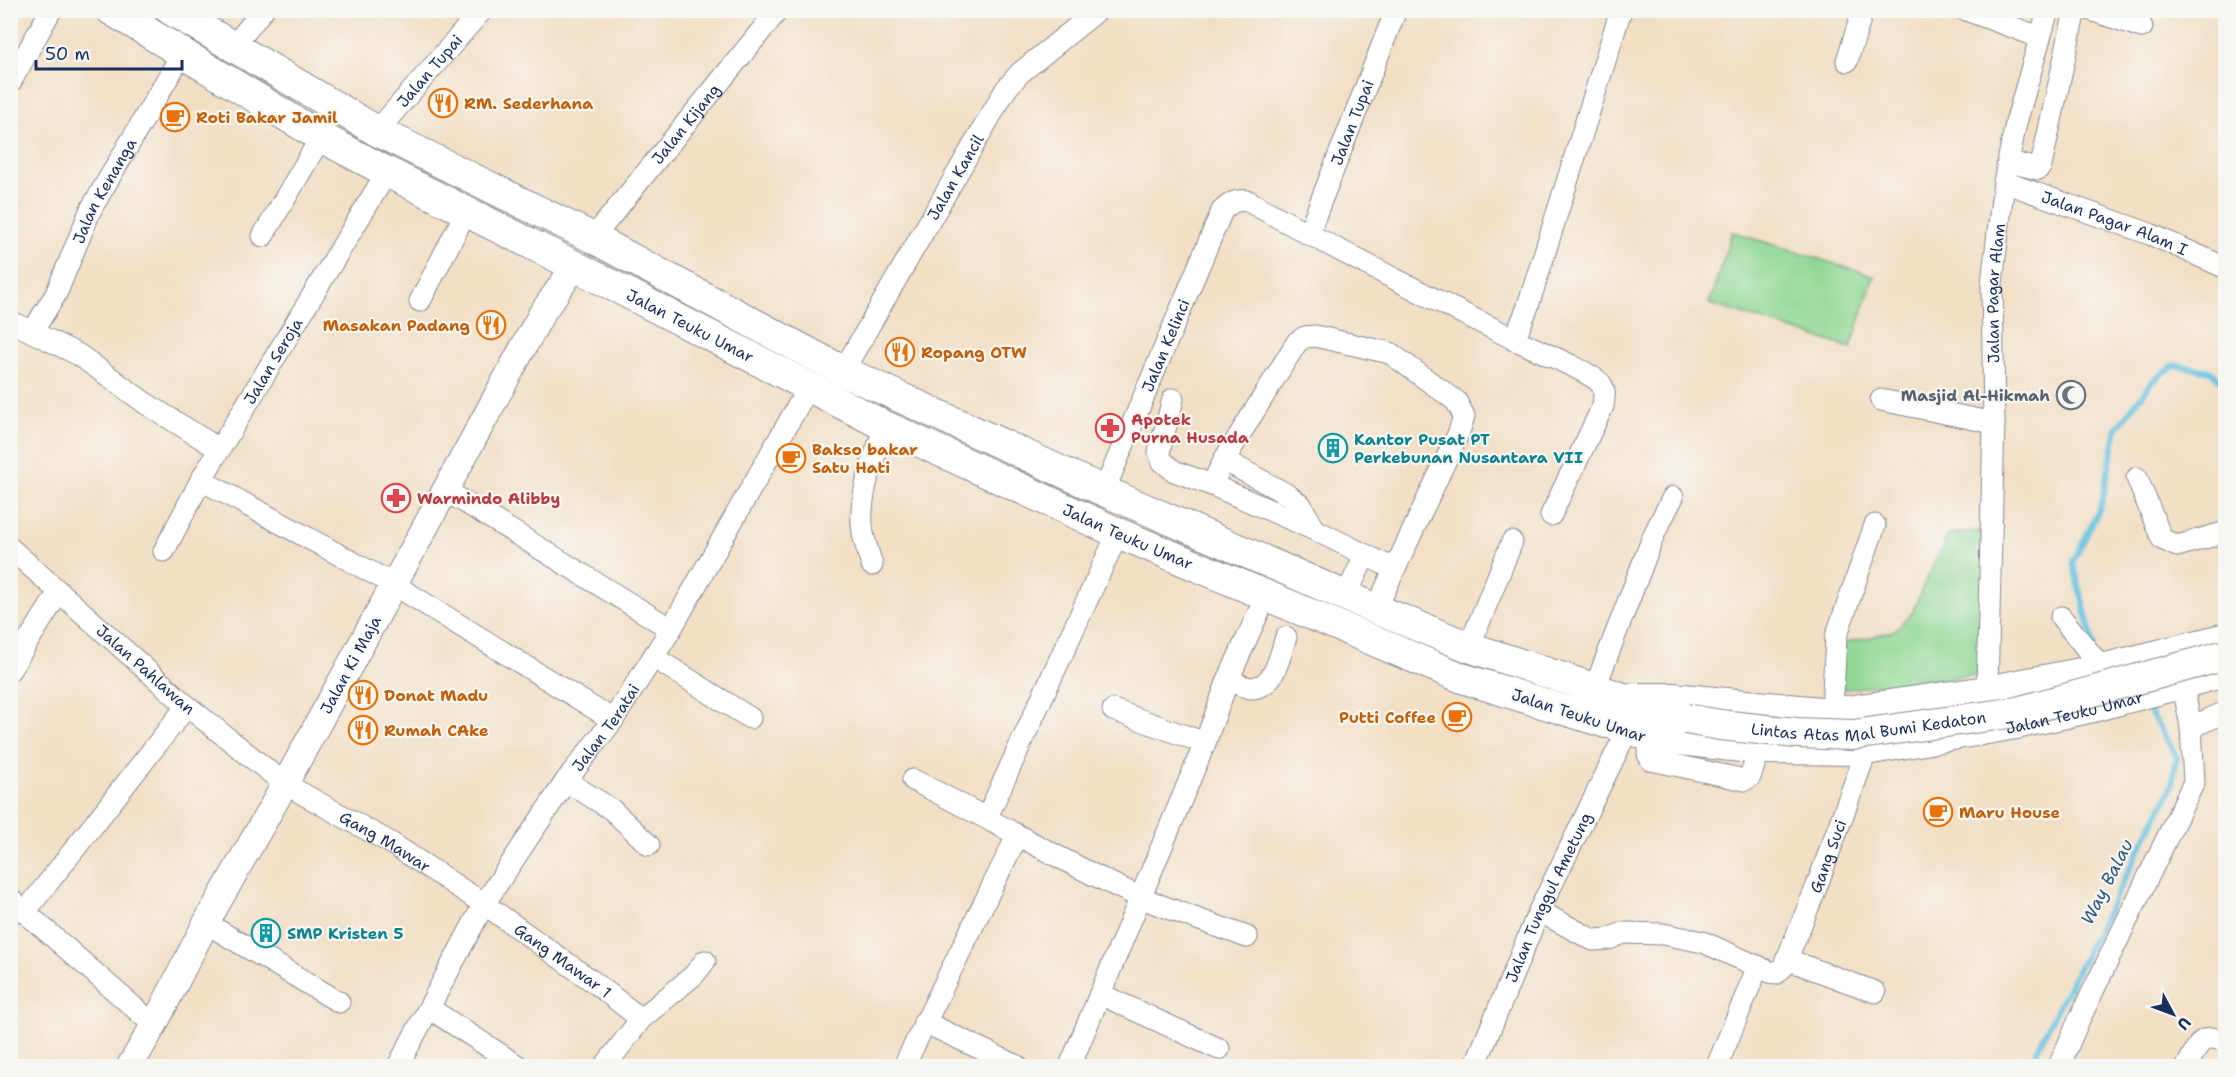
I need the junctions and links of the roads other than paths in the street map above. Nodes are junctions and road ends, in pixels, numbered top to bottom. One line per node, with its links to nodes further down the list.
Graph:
1 (51, 10): 20 (street)
2 (111, 10): 18 (highway, Jalan Teuku Umar)
3 (171, 10): 17 (highway, Jalan Teuku Umar)
4 (263, 10): 17 (street)
5 (482, 10): 21 (street, Jalan Tupai)
6 (778, 10): 28 (street, Jalan Kijang)
7 (1098, 10): 35 (street, Jalan Kancil)
8 (1396, 10): 26 (street, Jalan Tupai)
9 (1621, 10): 34 (street)
10 (1863, 10): 19 (street)
11 (1966, 10): 16 (street)
12 (2048, 10): 16 (street, Jalan Pagar Alam)
13 (2074, 10): 24 (street)
14 (2091, 10): 15 (street)
15 (2142, 27)
16 (2039, 37): 24 (street, Jalan Pagar Alam)
17 (233, 47): 21 (highway, Jalan Teuku Umar)
18 (183, 52): 22 (highway, Jalan Teuku Umar); 33 (street, Jalan Kenanga)
19 (1847, 61)
20 (10, 83)
21 (377, 130): 28 (highway, Jalan Teuku Umar)
22 (321, 137): 23 (highway, Jalan Teuku Umar); 27 (street)
23 (387, 172): 25 (highway, Jalan Teuku Umar); 41 (street, Jalan Seroja)
24 (2007, 172): 30 (street, Jalan Pagar Alam I); 39 (street, Jalan Pagar Alam)
25 (466, 212): 29 (highway, Jalan Teuku Umar); 31 (street)
26 (1308, 234): 34 (street); 47 (street, Jalan Kelinci)
27 (263, 236)
28 (593, 238): 35 (highway, Jalan Teuku Umar)
29 (575, 266): 36 (highway, Jalan Teuku Umar); 46 (main road, Jalan Ki Maja)
30 (2226, 268)
31 (420, 301)
32 (10, 321): 33 (street)
33 (32, 332): 41 (street)
34 (1514, 340): 49 (street)
35 (843, 371): 47 (highway, Jalan Teuku Umar)
36 (808, 387): 40 (highway, Jalan Teuku Umar); 66 (street, Jalan Teratai)
37 (1173, 399): 45 (street)
38 (1881, 400): 39 (street)
39 (1994, 423): 77 (street, Jalan Pagar Alam)
40 (885, 426): 53 (highway, Jalan Teuku Umar); 58 (street)
41 (219, 449): 44 (street, Jalan Seroja)
42 (1224, 460): 45 (street); 51 (street); 59 (street)
43 (2138, 478): 52 (street)
44 (201, 480): 56 (street, Jalan Seroja); 60 (street)
45 (1212, 485): 51 (street)
46 (445, 490): 60 (main road, Jalan Ki Maja); 66 (street)
47 (1104, 491): 63 (highway, Jalan Teuku Umar)
48 (1673, 497): 83 (street, Jalan Tunggul Ametung)
49 (1551, 514)
50 (1875, 525): 81 (street)
51 (1315, 530): 57 (street)
52 (2226, 532)
53 (1118, 533): 62 (highway, Jalan Teuku Umar); 92 (street)
54 (1512, 542): 69 (street)
55 (10, 548): 61 (street, Jalan Pahlawan)
56 (164, 551)
57 (1365, 555): 59 (street); 63 (street)
58 (872, 565)
59 (1394, 569): 64 (street)
60 (393, 584): 85 (street); 91 (main road, Jalan Ki Maja)
61 (59, 592): 73 (street); 78 (street, Jalan Pahlawan)
62 (1266, 596): 75 (street); 83 (highway, Jalan Teuku Umar)
63 (1347, 596): 64 (highway, Jalan Teuku Umar)
64 (1376, 609): 69 (highway, Jalan Teuku Umar)
65 (2061, 617): 72 (street)
66 (671, 629): 71 (street, Jalan Teratai)
67 (2226, 636): 72 (main road, Jalan Teuku Umar)
68 (1286, 637): 75 (street)
69 (1469, 647): 83 (highway, Jalan Teuku Umar)
70 (2226, 655): 83 (highway, Lintas Atas Mal Bumi Kedaton, bridge)
71 (652, 657): 84 (street); 85 (street, Jalan Teratai)
72 (2088, 658): 77 (main road, Jalan Teuku Umar); 79 (main road)
73 (10, 670)
74 (2226, 674): 76 (main road, Jalan Teuku Umar)
75 (1228, 680): 87 (street)
76 (2183, 685): 79 (main road, Jalan Teuku Umar); 86 (street)
77 (1987, 689): 81 (main road, Jalan Teuku Umar)
78 (187, 706): 91 (street, Jalan Pahlawan); 97 (street)
79 (2093, 709): 88 (main road, Jalan Teuku Umar)
80 (1113, 710): 87 (street)
81 (1832, 711): 83 (main road, Jalan Teuku Umar)
82 (2226, 712): 86 (street)
83 (1624, 715): 88 (main road, Jalan Teuku Umar); 98 (street, Jalan Tunggul Ametung)
84 (750, 718)
85 (613, 720): 90 (street, Jalan Teratai)
86 (2191, 727): 122 (street)
87 (1205, 743): 95 (street)
88 (1866, 752): 101 (street, Gang Suci)
89 (913, 780): 92 (street)
90 (566, 781): 94 (street); 96 (street, Jalan Teratai)
91 (285, 784): 96 (street, Gang Mawar); 99 (main road, Jalan Ki Maja)
92 (987, 817): 93 (street)
93 (1017, 836): 95 (street); 109 (street)
94 (649, 845)
95 (1141, 897): 100 (street); 105 (street)
96 (484, 904): 107 (street, Jalan Teratai); 108 (street, Gang Mawar 1)
97 (18, 906): 110 (street)
98 (1539, 911): 103 (street); 120 (street, Jalan Tunggul Ametung)
99 (206, 923): 106 (street); 110 (main road, Jalan Ki Maja)
100 (1247, 938)
101 (1786, 959): 103 (street); 104 (street)
102 (705, 961): 108 (street)
103 (1758, 966): 121 (street)
104 (1875, 992)
105 (1100, 994): 112 (street); 119 (street)
106 (339, 1002)
107 (429, 1008): 114 (street, Jalan Teratai); 115 (street)
108 (641, 1019): 116 (street)
109 (924, 1022): 117 (street); 118 (street)
110 (154, 1025): 113 (main road, Jalan Ki Maja)
111 (2226, 1042): 123 (street)
112 (1219, 1049)
113 (130, 1066)
114 (399, 1066)
115 (518, 1066)
116 (605, 1066)
117 (904, 1066)
118 (1017, 1066)
119 (1070, 1066)
120 (1475, 1066)
121 (1717, 1066)
122 (2059, 1066)
123 (2187, 1066)

